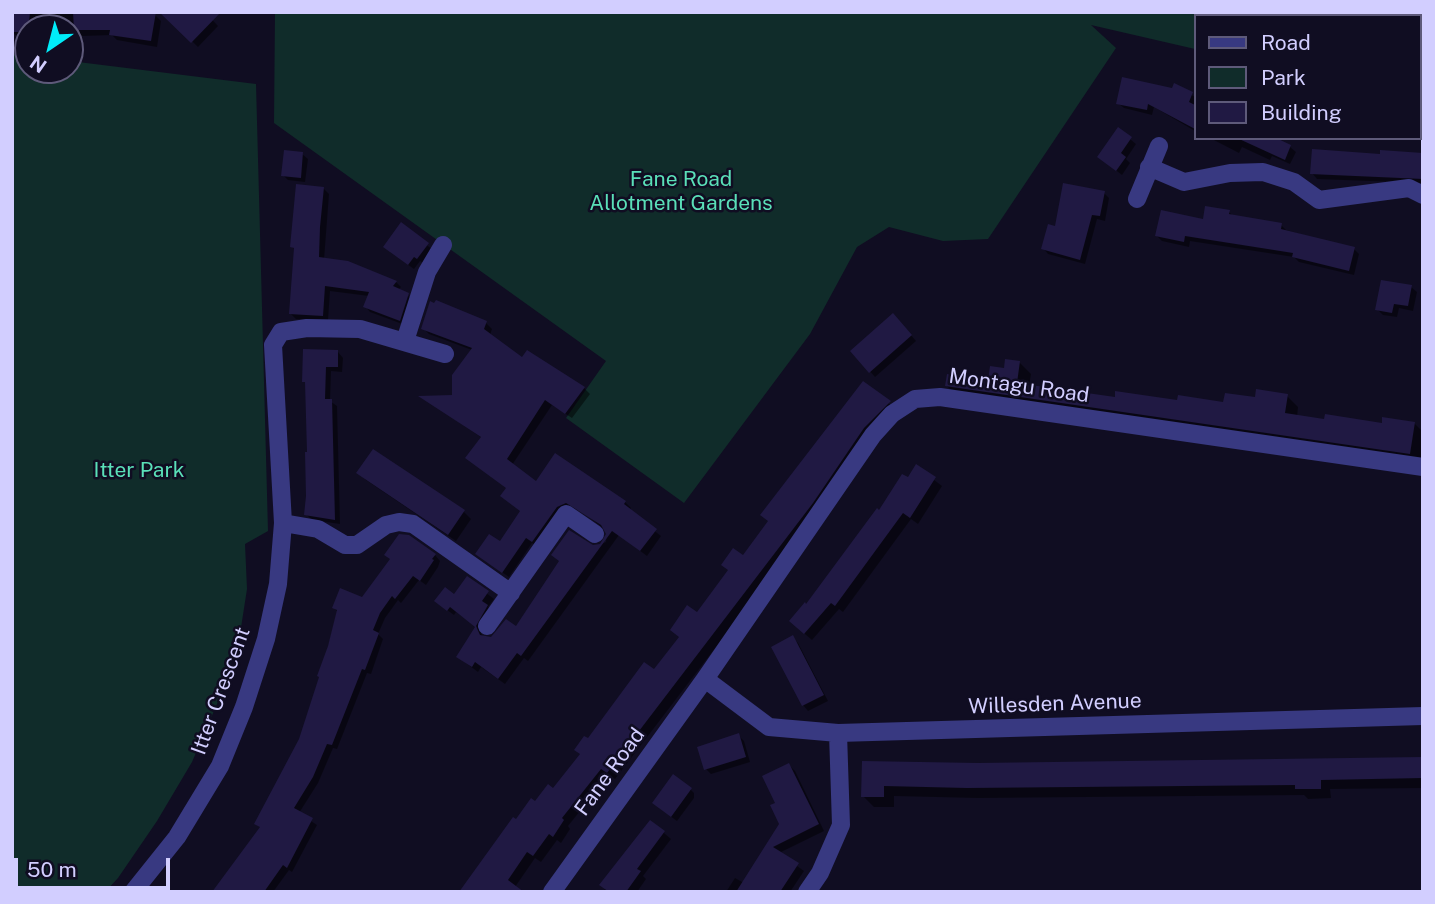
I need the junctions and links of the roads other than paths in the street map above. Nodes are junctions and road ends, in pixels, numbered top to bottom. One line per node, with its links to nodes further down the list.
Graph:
1 (1159, 146): 2 (street)
2 (1149, 167): 3 (street); 4 (street)
3 (1423, 195)
4 (1137, 199)
5 (443, 246): 6 (street)
6 (405, 341): 7 (street); 9 (street, Itter Crescent)
7 (445, 354)
8 (1423, 467): 13 (street, Montagu Road)
9 (283, 523): 11 (street); 16 (street, Itter Crescent)
10 (594, 534): 11 (street)
11 (511, 593): 12 (street)
12 (487, 626)
13 (705, 679): 15 (street, Willesden Avenue); 17 (street, Fane Road)
14 (1423, 716): 15 (street, Willesden Avenue)
15 (838, 733): 18 (street)
16 (133, 892)
17 (552, 892)
18 (807, 892)

